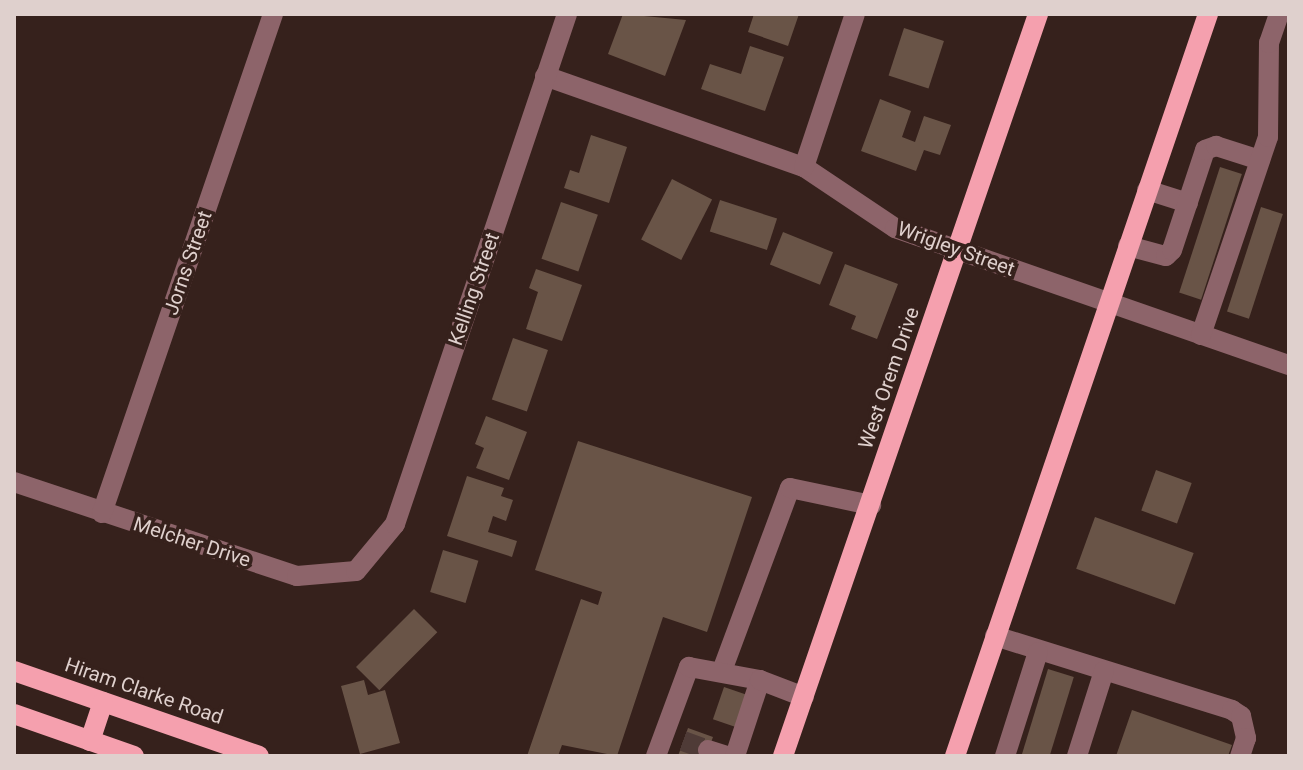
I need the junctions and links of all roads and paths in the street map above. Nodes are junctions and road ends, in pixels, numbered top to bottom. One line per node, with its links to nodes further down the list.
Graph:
1 (273, 14): 19 (street, Jorns Street)
2 (567, 14): 7 (street, Kelling Street)
3 (855, 14): 9 (street)
4 (1038, 14): 13 (main road, West Orem Drive)
5 (1208, 14): 10 (main road)
6 (1275, 15): 8 (street)
7 (545, 76): 9 (street, Wrigley Street); 20 (street, Kelling Street)
8 (1260, 160): 11 (street); 15 (street)
9 (804, 167): 13 (street, Wrigley Street)
10 (1147, 190): 11 (street); 12 (main road)
11 (1188, 203): 12 (street)
12 (1128, 246): 14 (main road)
13 (958, 250): 14 (street, Wrigley Street); 18 (main road, West Orem Drive)
14 (1108, 303): 15 (street, Wrigley Street); 21 (main road)
15 (1201, 335): 16 (street, Wrigley Street)
16 (1289, 365)
17 (14, 482): 19 (street, Melcher Drive)
18 (871, 505): 23 (street); 27 (main road, West Orem Drive)
19 (102, 513): 20 (street, Melcher Drive)
20 (368, 558)
21 (995, 636): 22 (street); 36 (main road)
22 (1038, 652): 25 (street); 37 (street)
23 (723, 668): 26 (street); 33 (street)
24 (14, 671): 28 (main road, Hiram Clarke Road)
25 (1104, 671): 38 (street); 39 (street)
26 (760, 680): 27 (street); 34 (street)
27 (804, 697): 35 (main road, West Orem Drive)
28 (103, 702): 30 (main road); 32 (main road, Hiram Clarke Road)
29 (14, 714): 30 (main road)
30 (90, 741): 31 (main road)
31 (134, 756)
32 (259, 756)
33 (656, 756)
34 (735, 756)
35 (783, 756)
36 (955, 756)
37 (1005, 756)
38 (1077, 756)
39 (1240, 756)

